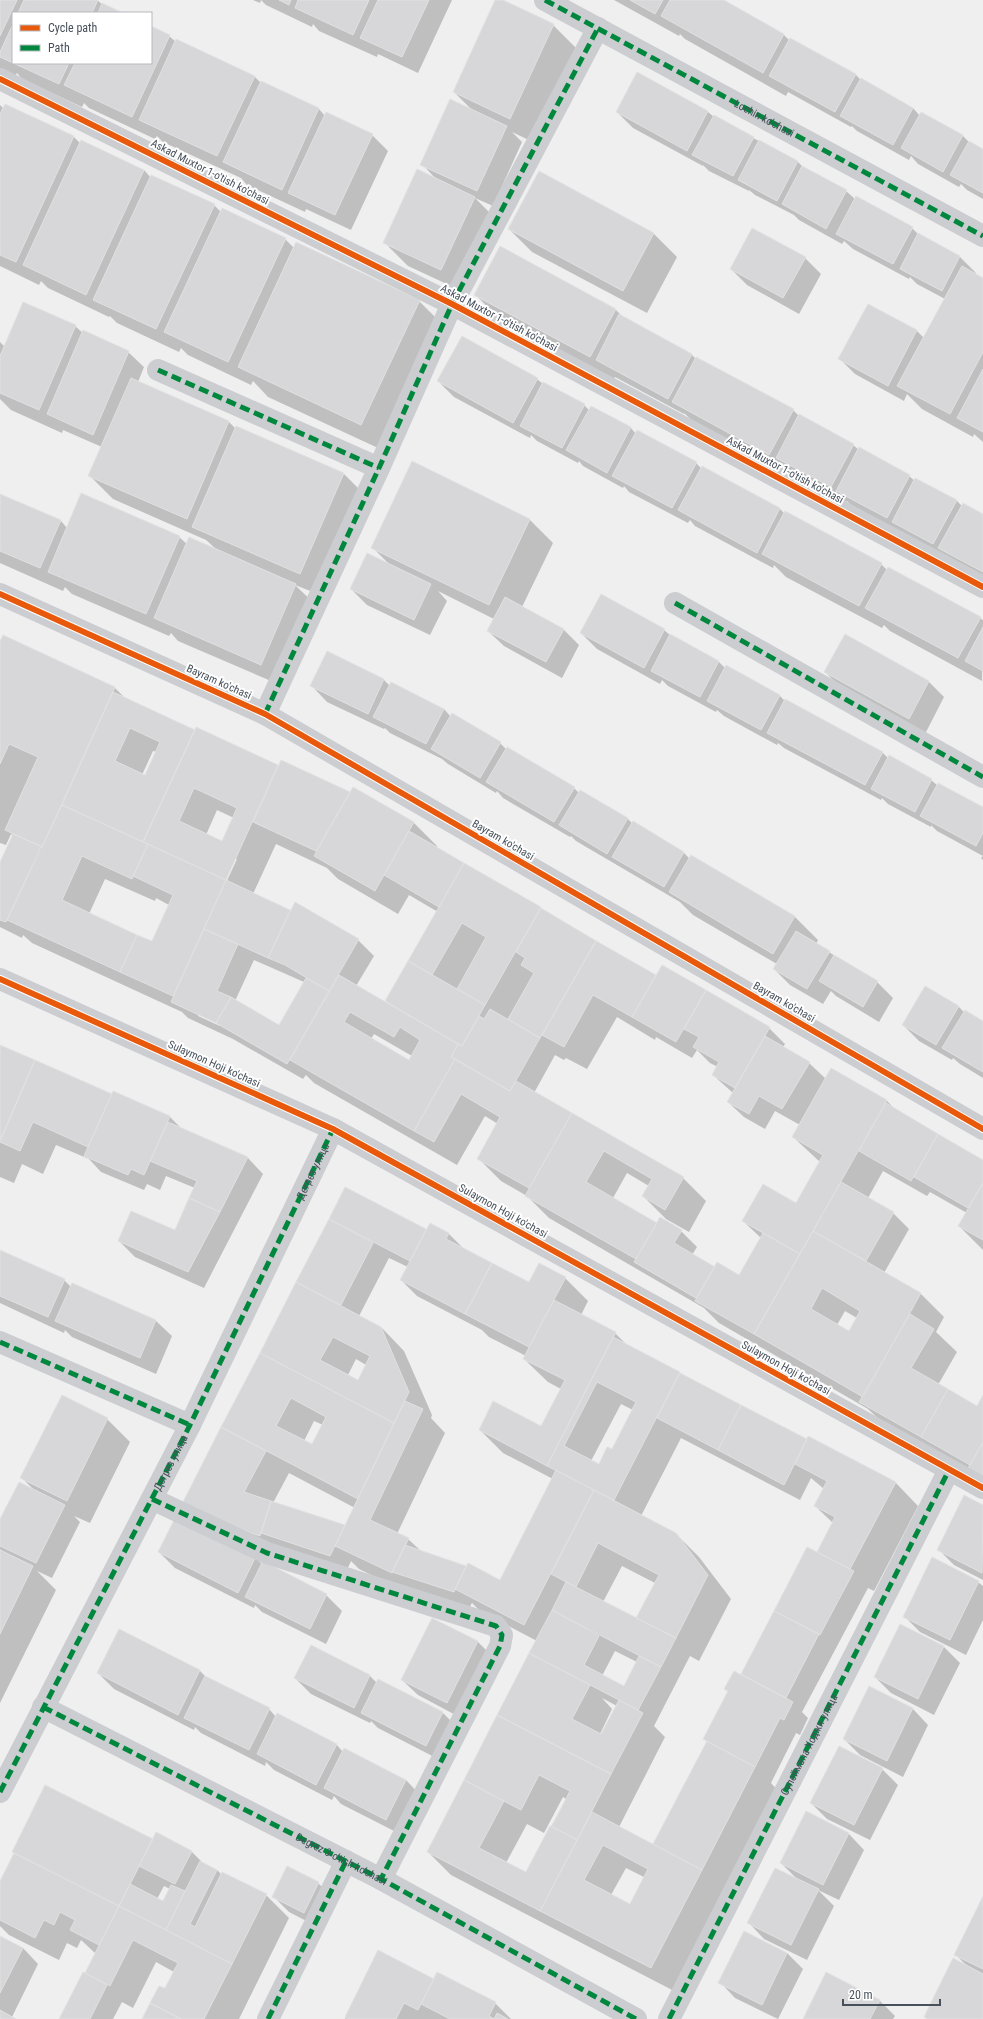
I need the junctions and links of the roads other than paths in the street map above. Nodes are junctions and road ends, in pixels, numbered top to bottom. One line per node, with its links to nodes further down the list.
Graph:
1 (545, 0): 2 (street, Lochin ko'chasi)
2 (598, 28): 4 (street, Lochin ko'chasi); 5 (street)
3 (0, 78): 5 (street, Askad Muxtor 1-o'tish ko'chasi)
4 (983, 236)
5 (452, 304): 7 (street); 8 (street, Askad Muxtor 1-o'tish ko'chasi)
6 (158, 370): 7 (street)
7 (379, 468): 11 (street)
8 (983, 586)
9 (0, 594): 11 (street, Bayram ko'chasi)
10 (675, 602): 12 (street)
11 (265, 714): 15 (street, Bayram ko'chasi)
12 (983, 778)
13 (0, 979): 14 (street, Sulaymon Hoji ko'chasi)
14 (333, 1129): 17 (street, Дегрез улица); 18 (street, Sulaymon Hoji ko'chasi)
15 (983, 1129)
16 (0, 1342): 17 (street)
17 (190, 1425): 20 (street, Дегрез улица)
18 (949, 1470): 19 (street, Sulaymon Hoji ko'chasi); 27 (street, Сулеймана Ходжи улица)
19 (983, 1488)
20 (152, 1500): 21 (street, Дегрез улица); 24 (street)
21 (43, 1707): 22 (street, Дегрез улица); 23 (street, Degrez 3-o'tish ko'chasi)
22 (0, 1792)
23 (346, 1861): 24 (street, Degrez 3-o'tish ko'chasi); 25 (street)
24 (381, 1879): 26 (street, Degrez 3-o'tish ko'chasi)
25 (268, 2019)
26 (636, 2019)
27 (668, 2019)

